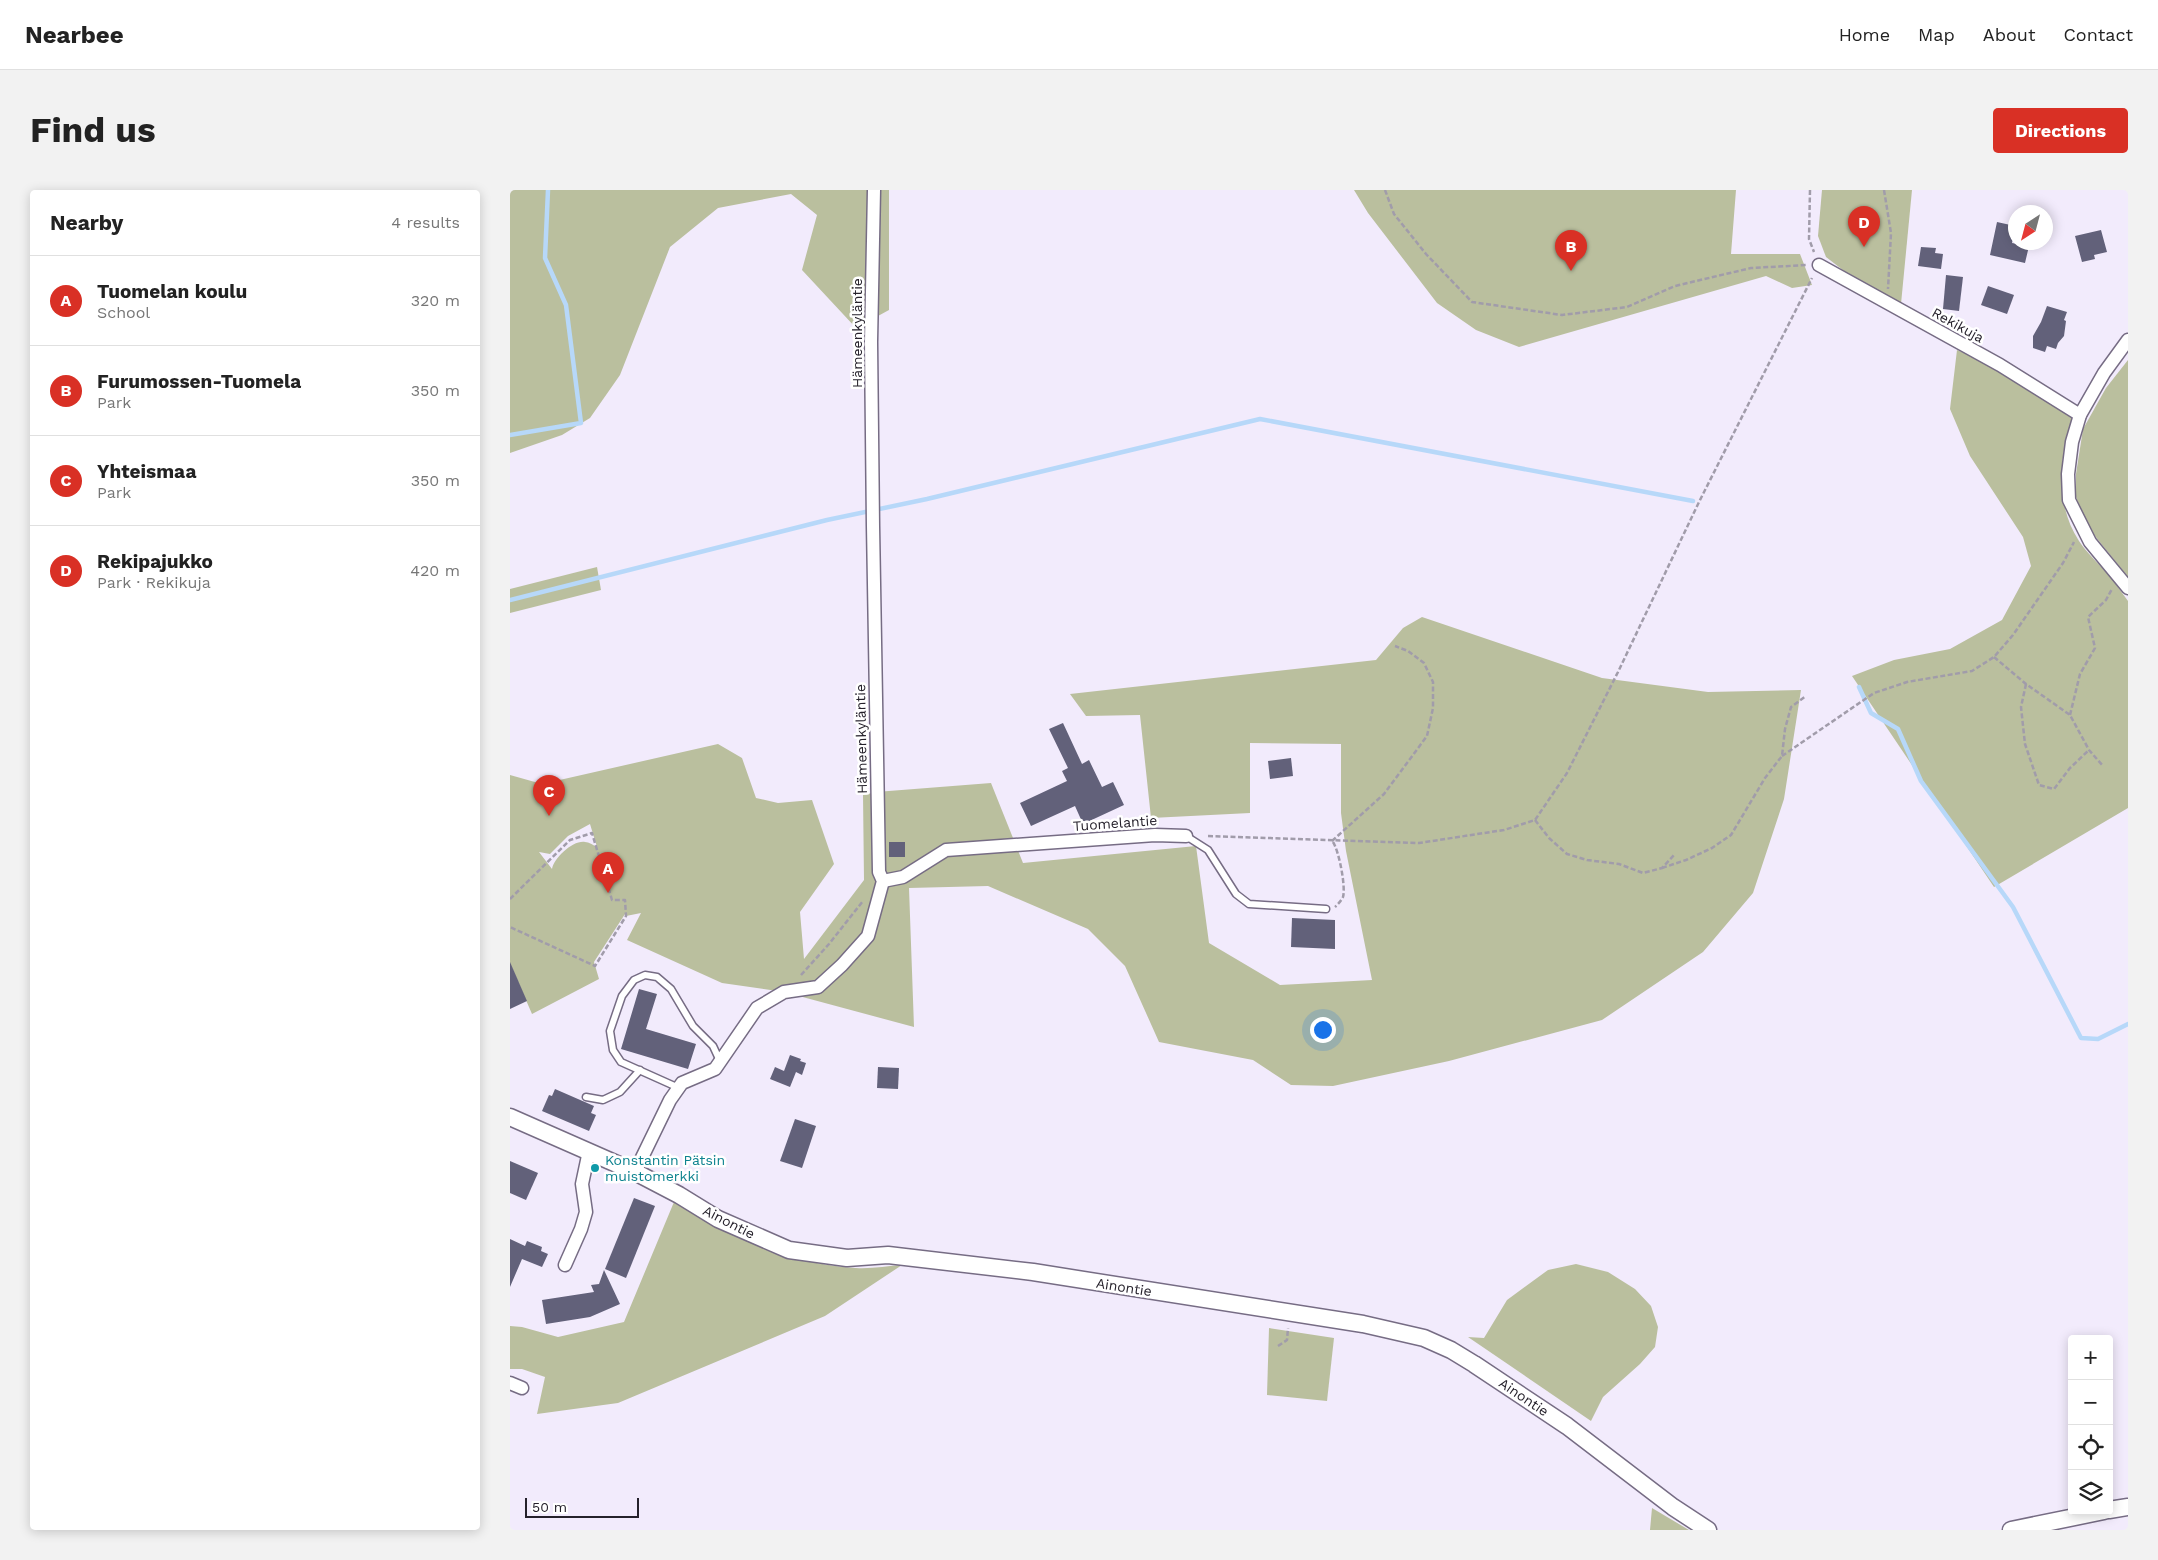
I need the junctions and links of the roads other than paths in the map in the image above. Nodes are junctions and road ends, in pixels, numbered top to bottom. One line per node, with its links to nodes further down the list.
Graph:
1 (874, 190): 7 (street, Hämeenkyläntie)
2 (1819, 265): 4 (street, Rekikuja)
3 (2128, 340): 4 (street)
4 (2080, 415): 5 (street)
5 (2128, 588)
6 (1186, 836): 7 (street, Tuomelantie); 8 (lane)
7 (883, 881): 9 (street, Hämeenkyläntie)
8 (1326, 909)
9 (721, 1062): 10 (lane); 11 (street, Hämeenkyläntie)
10 (640, 1070): 11 (lane); 12 (lane)
11 (679, 1088): 15 (street, Hämeenkyläntie)
12 (586, 1097)
13 (510, 1117): 14 (street, Ainontie)
14 (589, 1151): 15 (street, Ainontie); 16 (street)
15 (635, 1172): 20 (street, Ainontie)
16 (565, 1264)
17 (2128, 1507): 18 (street)
18 (2113, 1509)
19 (2084, 1515): 21 (street)
20 (1708, 1530)
21 (2011, 1530)

